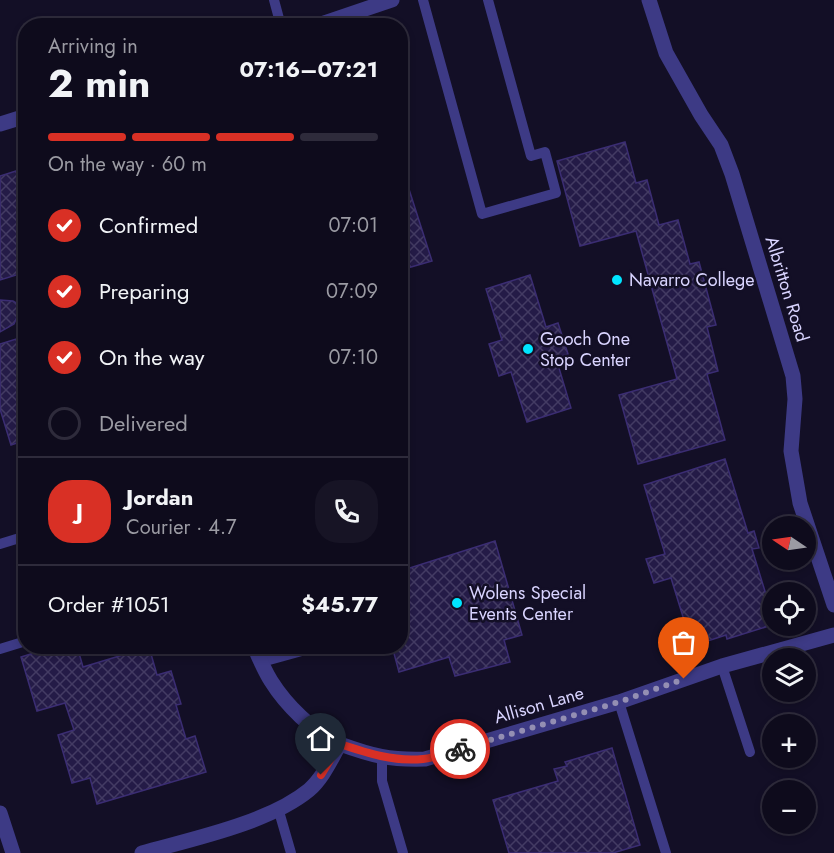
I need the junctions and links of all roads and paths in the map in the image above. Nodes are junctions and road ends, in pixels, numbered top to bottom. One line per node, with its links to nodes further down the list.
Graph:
1 (274, 0): 6 (lane)
2 (392, 0): 7 (street)
3 (423, 0): 4 (lane)
4 (488, 0)
5 (649, 0): 12 (street, Albritton Road)
6 (279, 18)
7 (339, 18)
8 (18, 118): 9 (street)
9 (0, 124)
10 (18, 538): 11 (lane)
11 (0, 544)
12 (834, 605)
13 (834, 635): 19 (street, Allison Lane)
14 (18, 644): 15 (lane)
15 (0, 649)
16 (258, 654): 18 (street, Allison Lane)
17 (291, 654): 18 (lane)
18 (262, 662): 21 (street, Allison Lane)
19 (722, 666): 20 (street, Allison Lane); 22 (lane)
20 (619, 702): 23 (street, Allison Lane); 30 (lane)
21 (340, 744): 23 (street, Allison Lane); 24 (street)
22 (750, 752)
23 (382, 757): 29 (lane)
24 (278, 808): 27 (street); 28 (lane)
25 (0, 813): 26 (street)
26 (13, 853)
27 (142, 853)
28 (291, 853)
29 (403, 853)
30 (666, 853)

